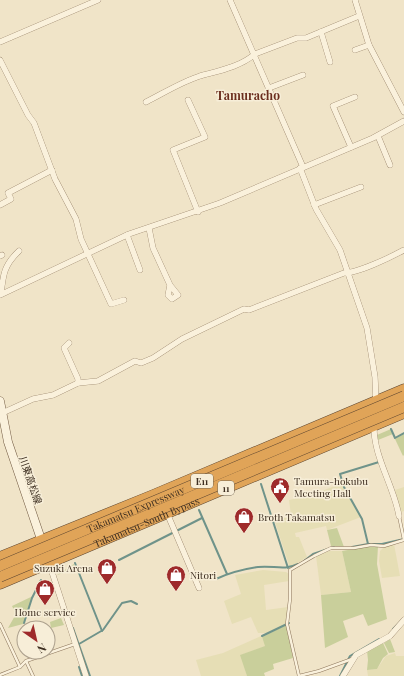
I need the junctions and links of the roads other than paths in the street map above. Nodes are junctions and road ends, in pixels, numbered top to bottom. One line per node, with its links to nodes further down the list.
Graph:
1 (98, 0): 6 (street)
2 (230, 0): 9 (street)
3 (355, 0): 4 (street)
4 (359, 16): 5 (street); 7 (street)
5 (321, 32): 9 (street); 11 (street)
6 (0, 42)
7 (369, 45): 8 (street); 17 (street)
8 (355, 50)
9 (255, 54): 13 (street); 16 (street)
10 (0, 60): 23 (street)
11 (330, 62)
12 (303, 74): 13 (street)
13 (269, 88): 22 (street)
14 (355, 97): 20 (street)
15 (188, 100): 27 (street)
16 (146, 102)
17 (404, 112)
18 (404, 121): 19 (street)
19 (378, 136): 20 (street); 21 (street)
20 (352, 147): 22 (street)
21 (390, 165)
22 (301, 167): 26 (street); 27 (street)
23 (52, 170): 25 (street); 32 (street)
24 (361, 187): 26 (street)
25 (0, 205)
26 (314, 205): 34 (street)
27 (198, 212): 28 (street)
28 (149, 228): 29 (street); 35 (street)
29 (127, 235): 32 (street); 33 (street)
30 (404, 250): 34 (street)
31 (19, 251): 36 (street)
32 (88, 253): 36 (street); 37 (street)
33 (140, 270)
34 (348, 273): 39 (street); 42 (street)
35 (170, 285)
36 (0, 294)
37 (124, 300)
38 (69, 343): 39 (street)
39 (78, 383): 46 (street)
40 (404, 389): 42 (highway, 11)
41 (404, 396): 54 (highway, Takamatsu Expressway / E11, bridge)
42 (376, 400): 47 (street); 50 (highway, 11)
43 (0, 401): 46 (main road, 川東高松線)
44 (404, 407): 55 (highway, Takamatsu Expressway / E11, bridge)
45 (404, 413): 47 (highway, Takamatsu-South Bypass / 11)
46 (1, 414): 50 (main road, 川東高松線)
47 (374, 426): 48 (highway, Takamatsu-South Bypass / 11); 49 (street)
48 (167, 513): 53 (highway, Takamatsu-South Bypass / 11); 57 (street)
49 (399, 516): 51 (lane)
50 (41, 540): 52 (highway, 11); 53 (main road, 川東高松線); 54 (highway, 11)
51 (404, 540): 67 (lane)
52 (0, 557)
53 (49, 563): 55 (highway, 11); 56 (highway, Takamatsu-South Bypass / 11); 60 (street)
54 (0, 565)
55 (0, 578)
56 (0, 584)
57 (199, 588)
58 (404, 621): 61 (street)
59 (0, 624): 63 (lane)
60 (75, 644): 62 (lane); 66 (street)
61 (352, 659): 67 (lane); 68 (street)
62 (26, 661): 63 (lane); 65 (lane)
63 (20, 667): 64 (lane)
64 (0, 675)
65 (32, 676)
66 (86, 676)
67 (299, 676)
68 (343, 676)

